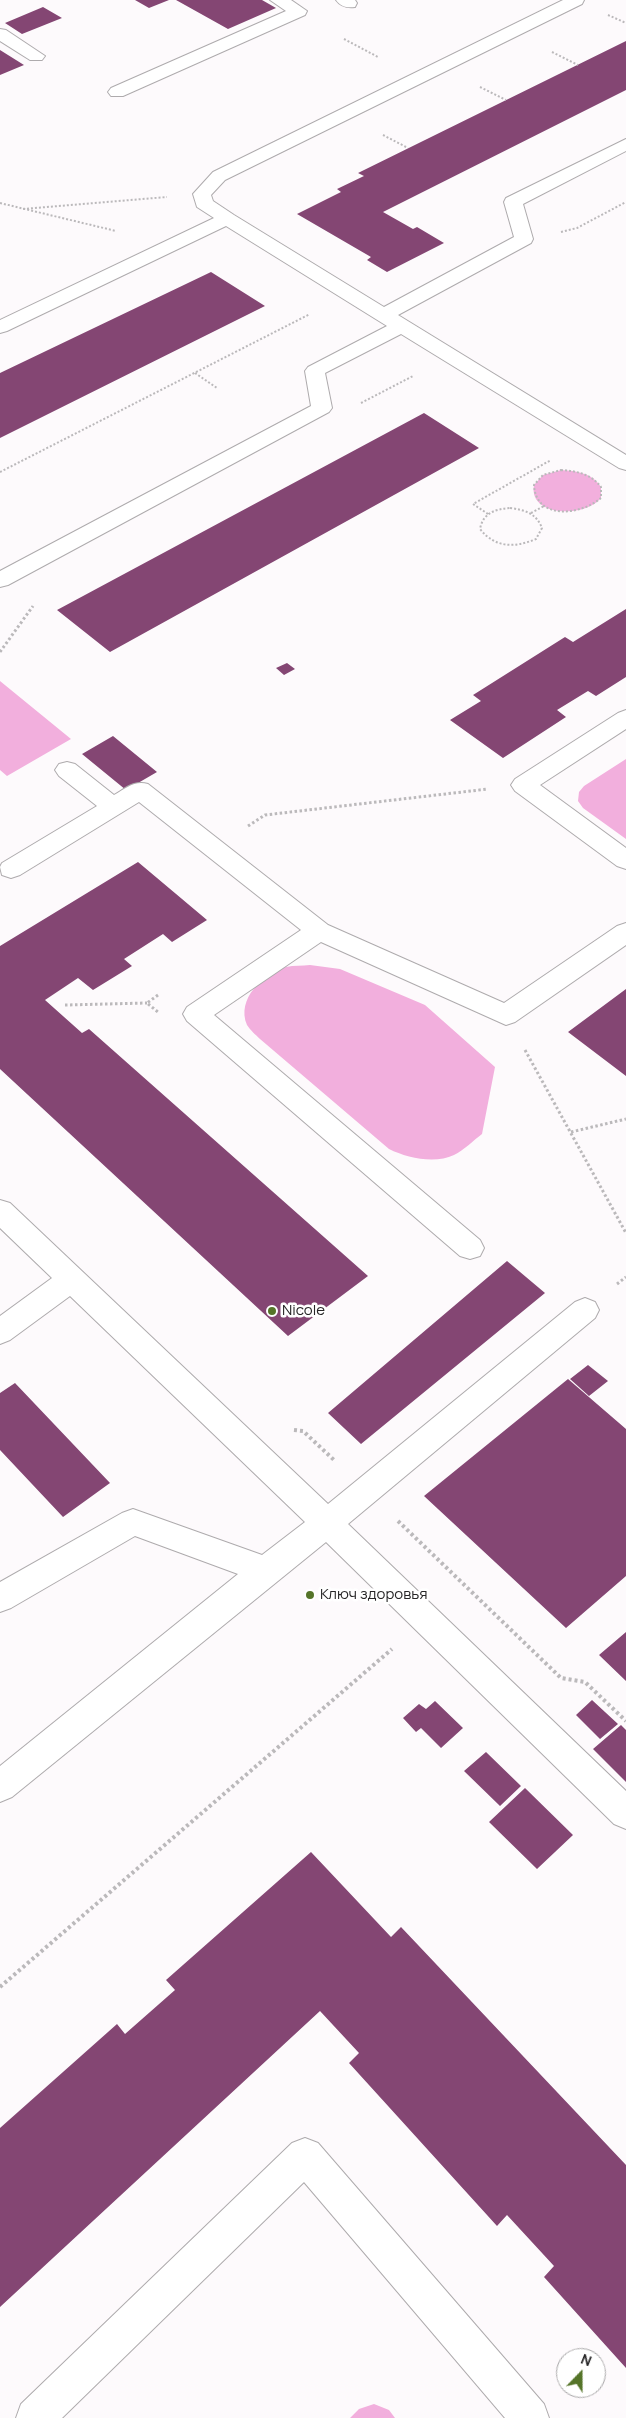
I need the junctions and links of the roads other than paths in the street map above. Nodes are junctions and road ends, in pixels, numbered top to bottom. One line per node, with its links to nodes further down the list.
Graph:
1 (278, 0): 5 (lane)
2 (576, 0): 7 (lane)
3 (0, 34): 4 (lane)
4 (36, 56)
5 (116, 92)
6 (626, 144): 8 (lane)
7 (227, 219): 8 (lane); 9 (lane)
8 (392, 320): 10 (lane); 11 (lane)
9 (0, 327)
10 (626, 464)
11 (0, 580)
12 (626, 718): 15 (lane)
13 (67, 770): 14 (lane)
14 (113, 806): 16 (lane); 17 (lane)
15 (626, 860)
16 (4, 868)
17 (319, 931): 18 (lane); 20 (lane)
18 (626, 932)
19 (0, 1211): 21 (lane)
20 (470, 1248)
21 (72, 1279): 23 (lane); 24 (lane)
22 (585, 1310): 24 (lane)
23 (0, 1332)
24 (327, 1523): 25 (lane); 28 (lane)
25 (266, 1570): 26 (lane); 27 (lane)
26 (0, 1598)
27 (0, 1786)
28 (626, 1813)
29 (35, 2418): 30 (lane)
30 (530, 2418)

